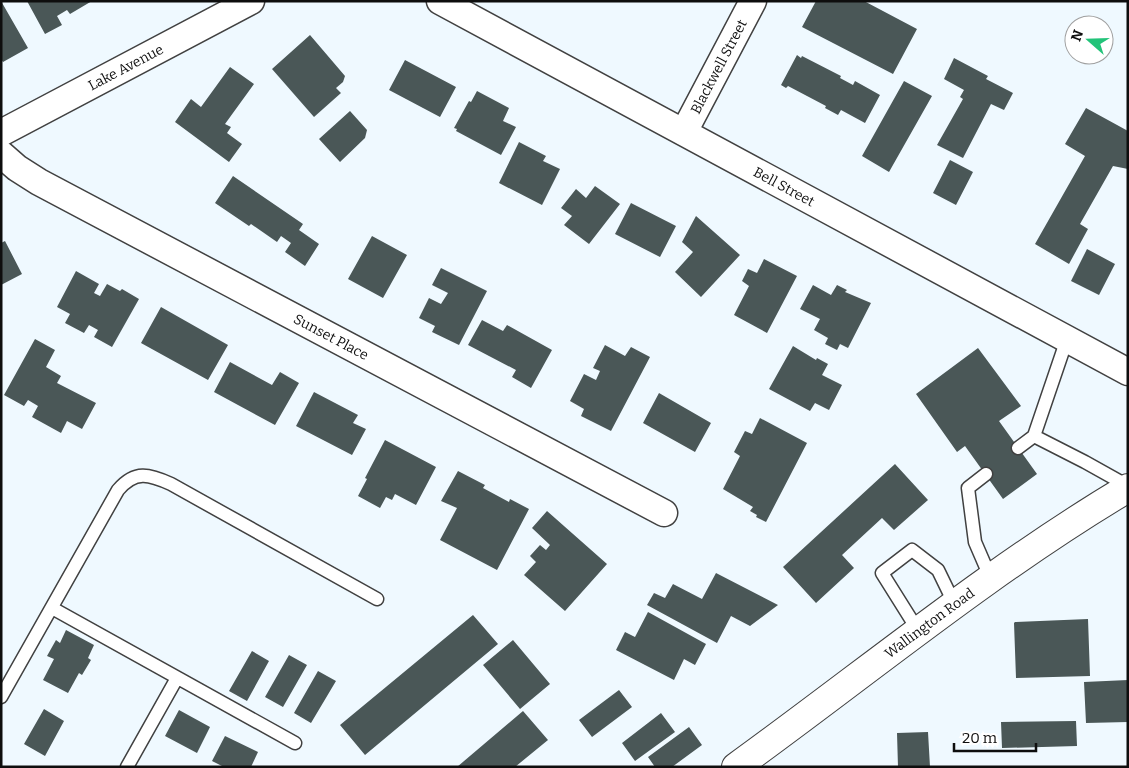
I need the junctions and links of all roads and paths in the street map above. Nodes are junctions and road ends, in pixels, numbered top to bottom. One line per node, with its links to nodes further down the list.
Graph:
1 (251, 1): 5 (street, Lake Avenue)
2 (440, 1): 4 (street, Bell Street)
3 (753, 1): 4 (street, Blackwell Street)
4 (684, 132): 7 (street, Bell Street)
5 (1, 133)
6 (1, 154): 13 (street, Sunset Place)
7 (1067, 339): 8 (street, Bell Street); 9 (lane)
8 (1128, 372)
9 (1034, 436): 10 (lane); 12 (lane)
10 (1018, 448)
11 (986, 474): 14 (lane)
12 (1128, 487): 14 (street, Wallington Road)
13 (664, 513)
14 (991, 579): 16 (street, Wallington Road)
15 (377, 598): 17 (lane)
16 (955, 605): 18 (street, Wallington Road); 18 (lane)
17 (52, 608): 19 (lane); 20 (lane)
18 (919, 632): 23 (street, Wallington Road)
19 (177, 678): 21 (lane); 22 (lane)
20 (1, 697)
21 (295, 743)
22 (127, 767)
23 (736, 767)

